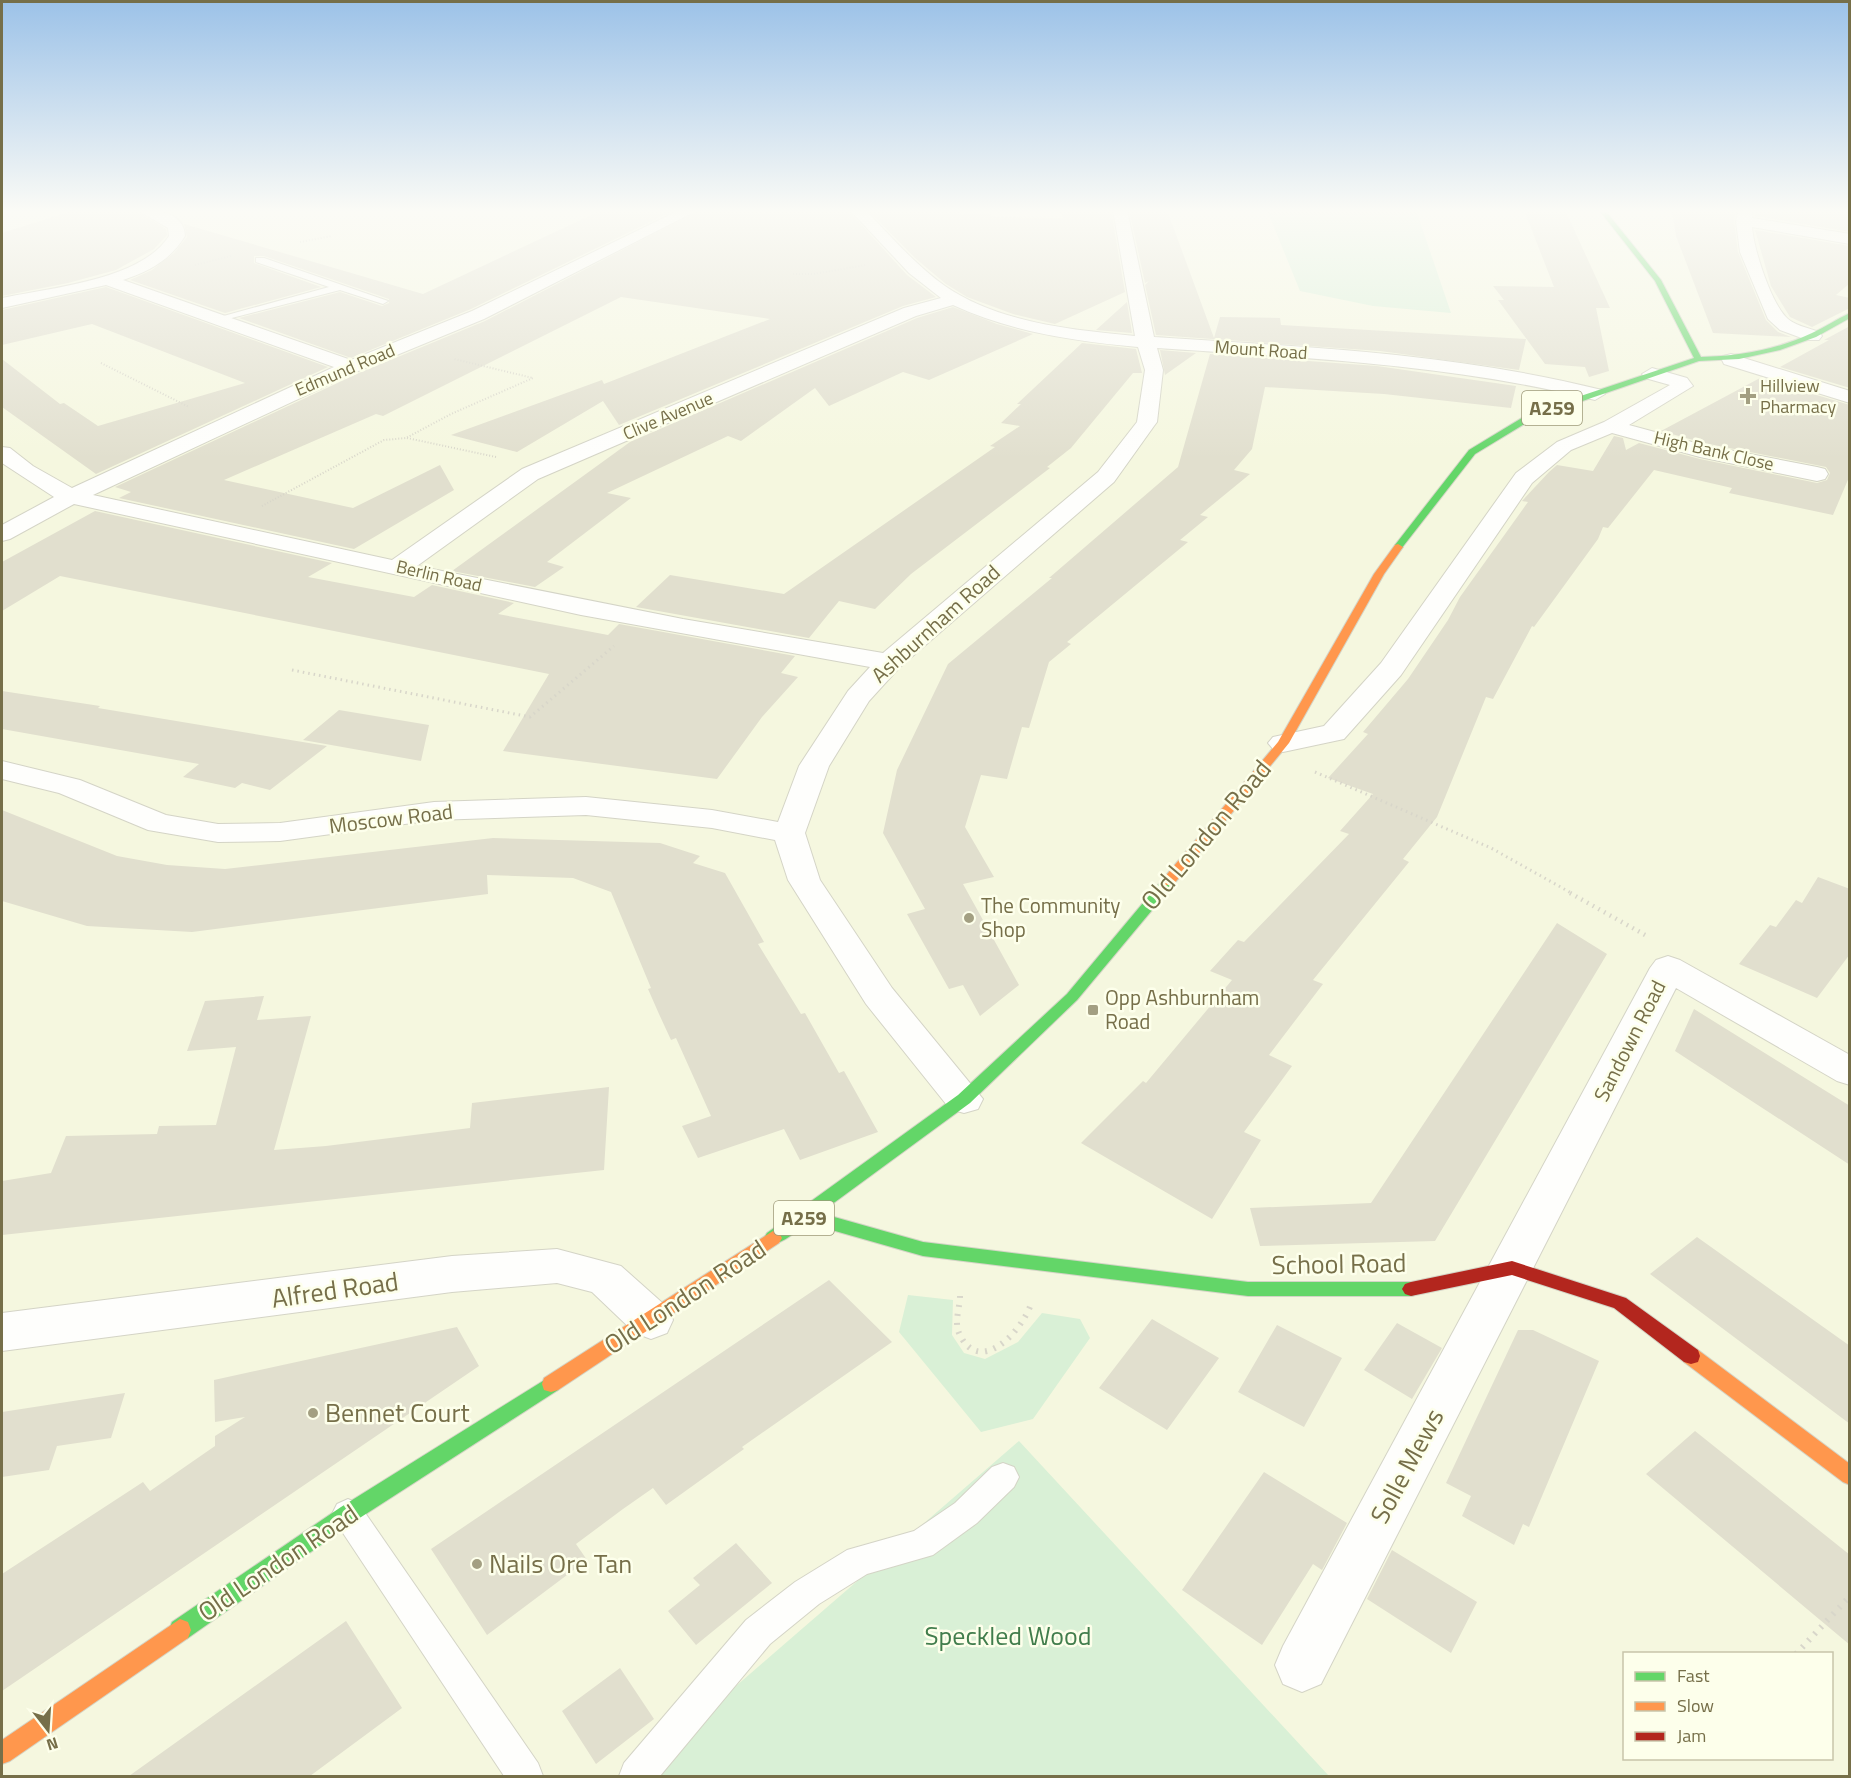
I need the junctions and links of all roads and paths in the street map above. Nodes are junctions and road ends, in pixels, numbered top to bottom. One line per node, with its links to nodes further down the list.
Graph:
1 (48, 293): 12 (street)
2 (147, 293): 14 (street)
3 (318, 293): 14 (lane)
4 (357, 293): 11 (lane)
5 (523, 293): 21 (street, Edmund Road)
6 (945, 293): 10 (street, Mount Road)
7 (1136, 293): 16 (street, Ashburnham Road)
8 (1665, 293): 18 (main road)
9 (1766, 293): 15 (street)
10 (954, 299): 16 (street, Mount Road); 34 (street, Clive Avenue)
11 (383, 302)
12 (2, 303)
13 (1850, 315): 15 (main road, Old London Road)
14 (224, 319): 21 (street)
15 (1813, 336): 19 (main road, Old London Road)
16 (1145, 343): 23 (street, Mount Road); 36 (street, Ashburnham Road)
17 (453, 359): 27 (path)
18 (1698, 359): 19 (main road, Old London Road); 22 (main road, Old London Road / A259)
19 (1731, 360): 24 (street)
20 (101, 363): 25 (path)
21 (351, 367): 31 (street, Edmund Road)
22 (1652, 374): 23 (main road, Old London Road / A259); 26 (street, Old London Road)
23 (1595, 394): 38 (main road, Old London Road / A259)
24 (1850, 397)
25 (190, 407)
26 (1611, 426): 30 (street, High Bank Close); 38 (street, Old London Road)
27 (406, 438): 29 (path); 32 (path)
28 (2, 453): 31 (street, Berlin Road)
29 (499, 458)
30 (1817, 474)
31 (71, 497): 33 (street, Edmund Road); 34 (street, Berlin Road)
32 (254, 511)
33 (2, 534)
34 (399, 567): 36 (street, Berlin Road)
35 (620, 642): 37 (path)
36 (889, 662): 40 (street, Ashburnham Road)
37 (292, 670)
38 (1278, 748): 41 (path); 43 (main road, Old London Road / A259)
39 (2, 770): 40 (street, Moscow Road)
40 (789, 833): 43 (street)
41 (1668, 968): 42 (street, Sandown Road); 47 (street, Sandown Road)
42 (1849, 1070)
43 (963, 1099): 44 (main road, Old London Road / A259)
44 (807, 1216): 45 (main road, School Road); 48 (main road, Old London Road / A259)
45 (956, 1253): 46 (main road, School Road); 46 (path)
46 (1036, 1263): 47 (main road, School Road)
47 (1512, 1268): 50 (main road, School Road); 55 (street, Solle Mews)
48 (651, 1320): 49 (street, Alfred Road); 52 (main road, Old London Road / A259)
49 (2, 1332)
50 (1850, 1476)
51 (1003, 1477): 58 (lane)
52 (348, 1514): 56 (main road, Old London Road / A259); 57 (lane)
53 (1850, 1596): 54 (path)
54 (1797, 1652)
55 (1302, 1665)
56 (2, 1753)
57 (525, 1776)
58 (637, 1776)

